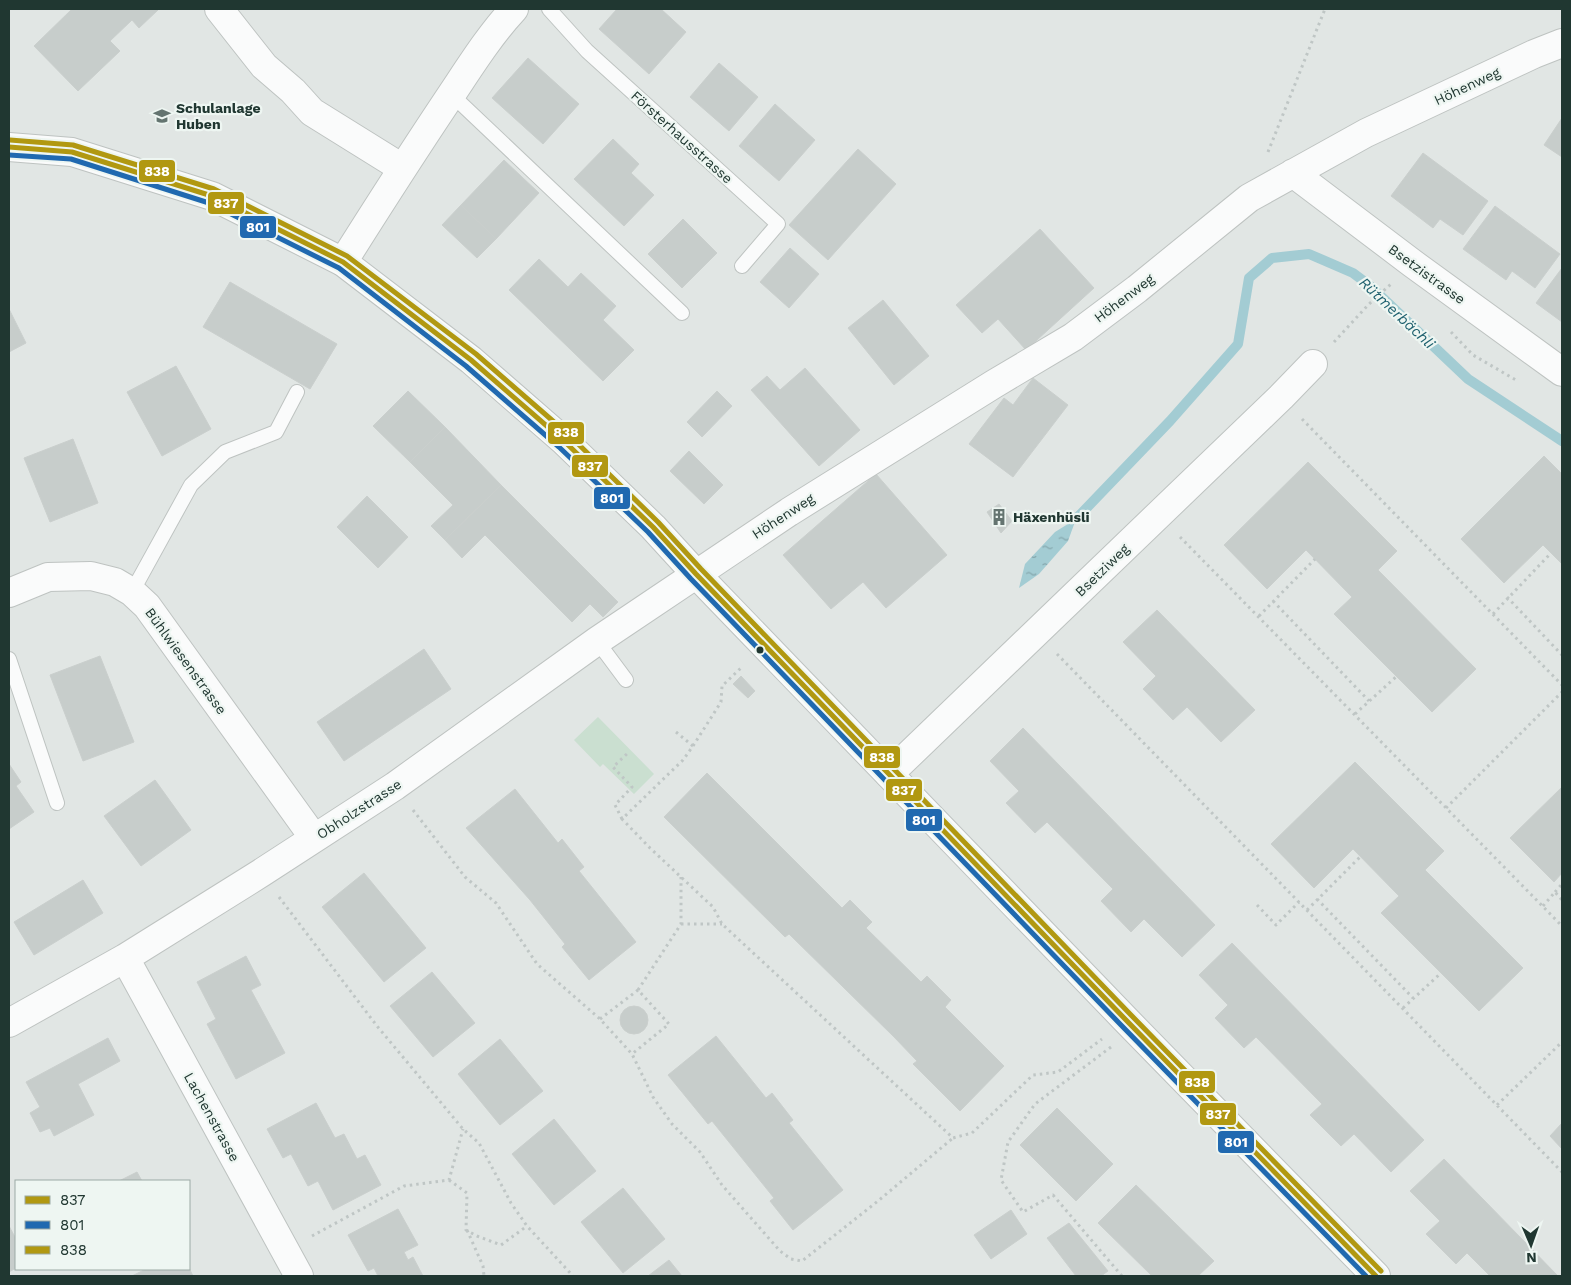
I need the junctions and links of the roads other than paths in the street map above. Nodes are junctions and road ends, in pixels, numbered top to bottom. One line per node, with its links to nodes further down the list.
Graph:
1 (219, 9): 7 (street)
2 (514, 9): 5 (street)
3 (549, 9): 10 (lane, Försterhausstrasse)
4 (1562, 43): 8 (street, Höhenweg)
5 (452, 94): 7 (street); 11 (lane)
6 (9, 146): 9 (street)
7 (402, 168): 9 (street)
8 (1293, 173): 13 (street, Bsetzistrasse); 15 (street, Höhenweg)
9 (343, 262): 15 (street)
10 (742, 266)
11 (682, 313)
12 (1313, 364): 21 (street, Bsetziweg)
13 (1562, 372)
14 (297, 392): 16 (lane)
15 (696, 574): 18 (street, Obholzstrasse); 21 (street)
16 (132, 592): 17 (street, Bühlwiesenstrasse); 23 (street, Bühlwiesenstrasse)
17 (9, 594)
18 (597, 641): 20 (lane); 23 (street, Obholzstrasse)
19 (9, 659): 22 (lane)
20 (626, 680)
21 (889, 774): 27 (street)
22 (57, 803)
23 (314, 838): 24 (street, Obholzstrasse)
24 (125, 958): 25 (street, Obholzstrasse); 26 (street, Lachenstrasse)
25 (9, 1023)
26 (299, 1276)
27 (1376, 1276)

